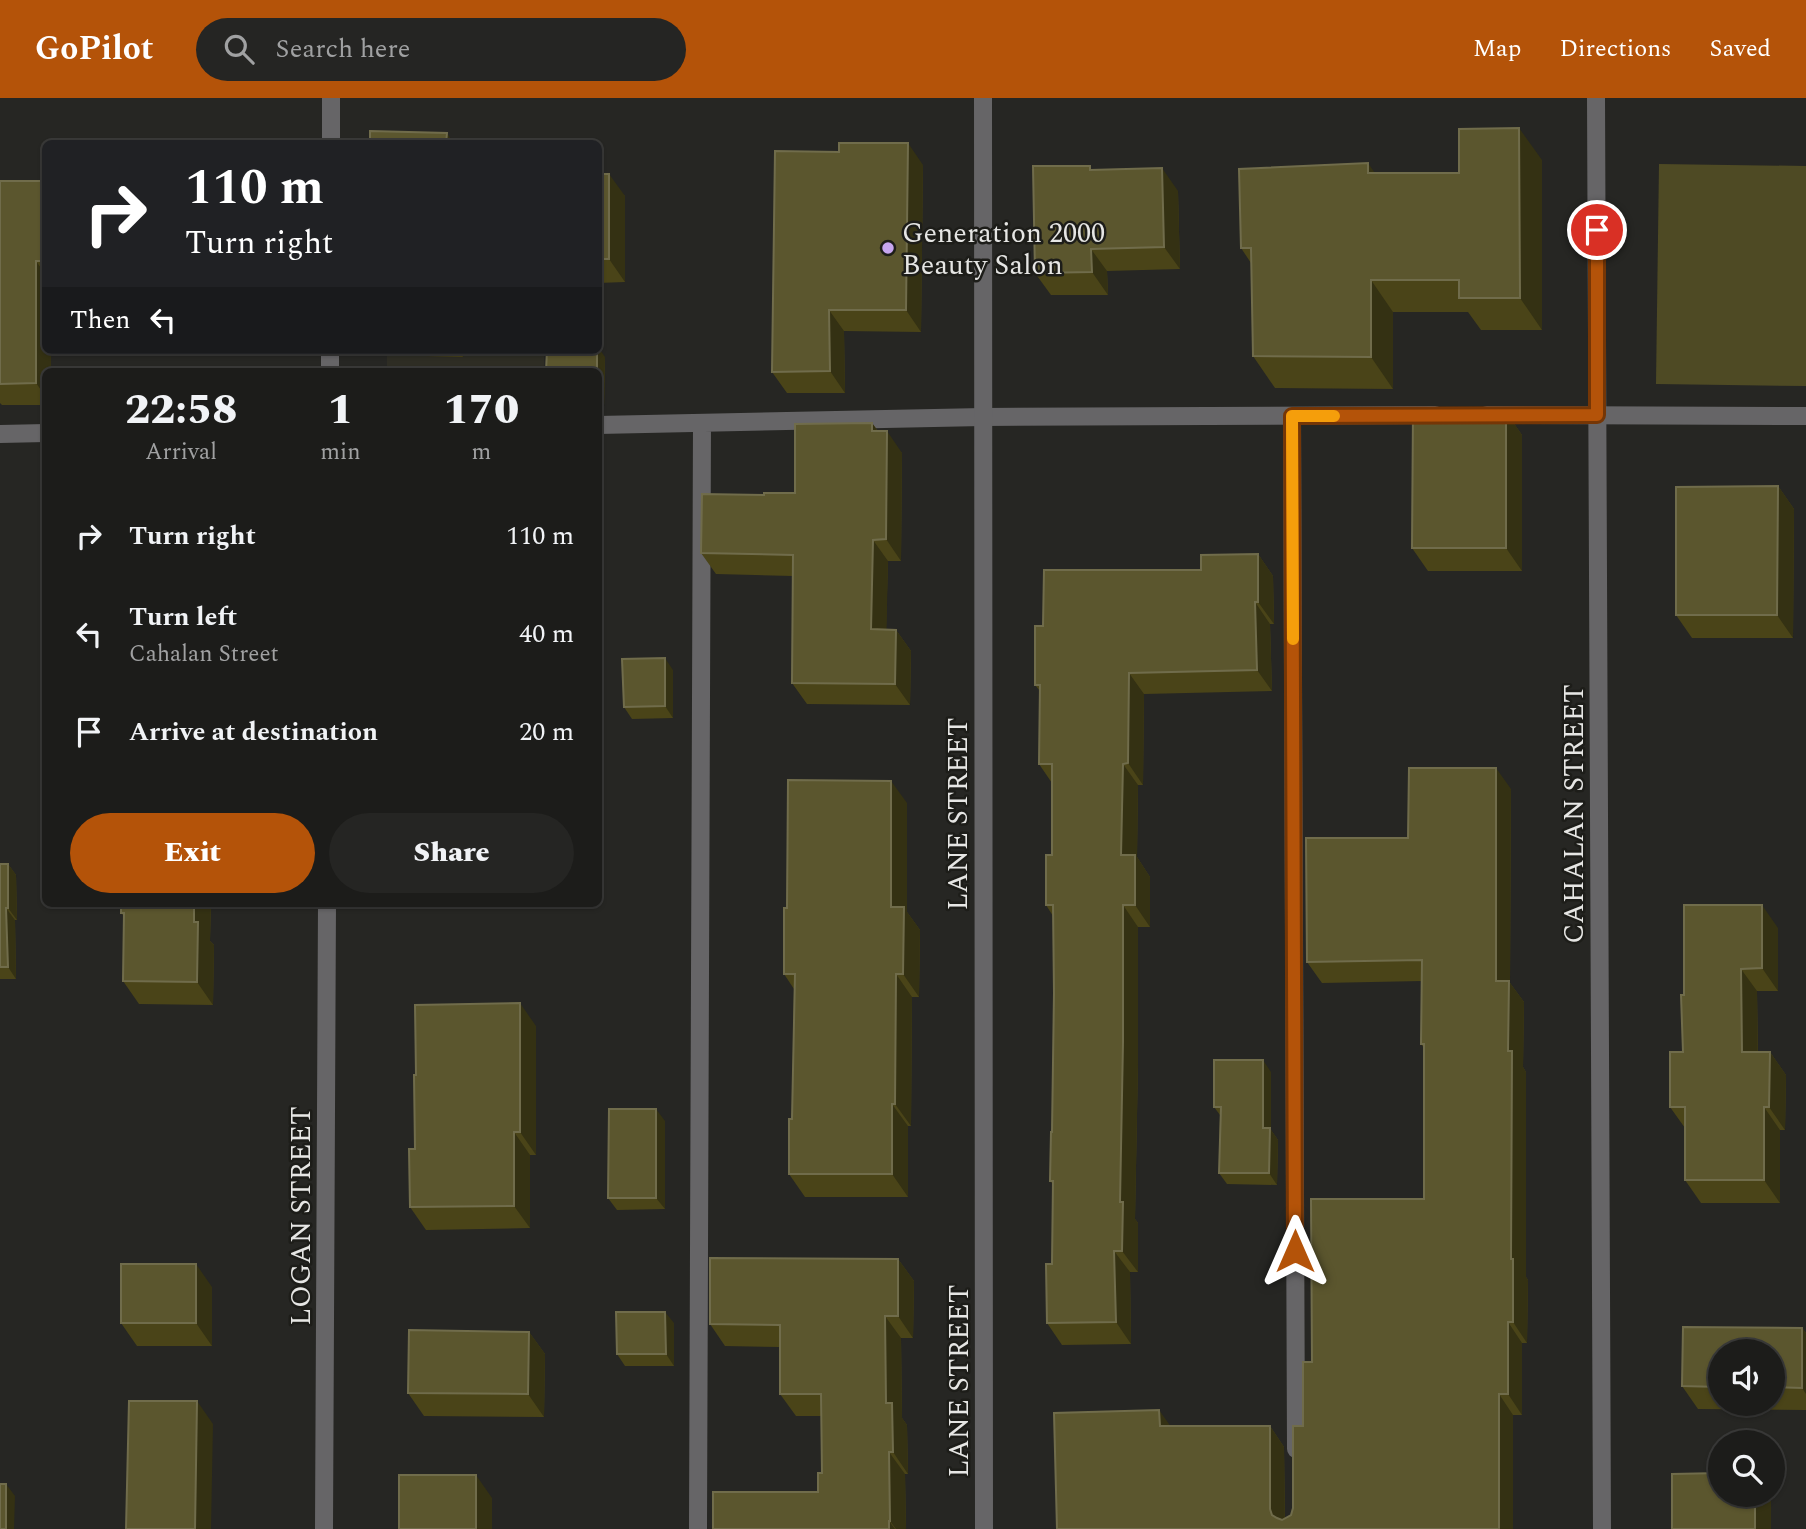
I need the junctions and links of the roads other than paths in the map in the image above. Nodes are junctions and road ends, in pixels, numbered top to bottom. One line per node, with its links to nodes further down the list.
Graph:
1 (331, 98): 4 (street)
2 (983, 98): 8 (street, LANE STREET)
3 (1596, 98): 5 (street, CAHALAN STREET)
4 (331, 140)
5 (1597, 415): 6 (street); 7 (street); 18 (street, CAHALAN STREET)
6 (1292, 416): 8 (street); 14 (street)
7 (1806, 416)
8 (983, 417): 9 (street); 17 (street, LANE STREET)
9 (702, 423): 10 (street); 16 (street)
10 (602, 425)
11 (42, 433): 12 (street)
12 (0, 434)
13 (327, 907): 15 (street, LOGAN STREET)
14 (1296, 1460)
15 (324, 1529)
16 (698, 1529)
17 (984, 1529)
18 (1602, 1529)

